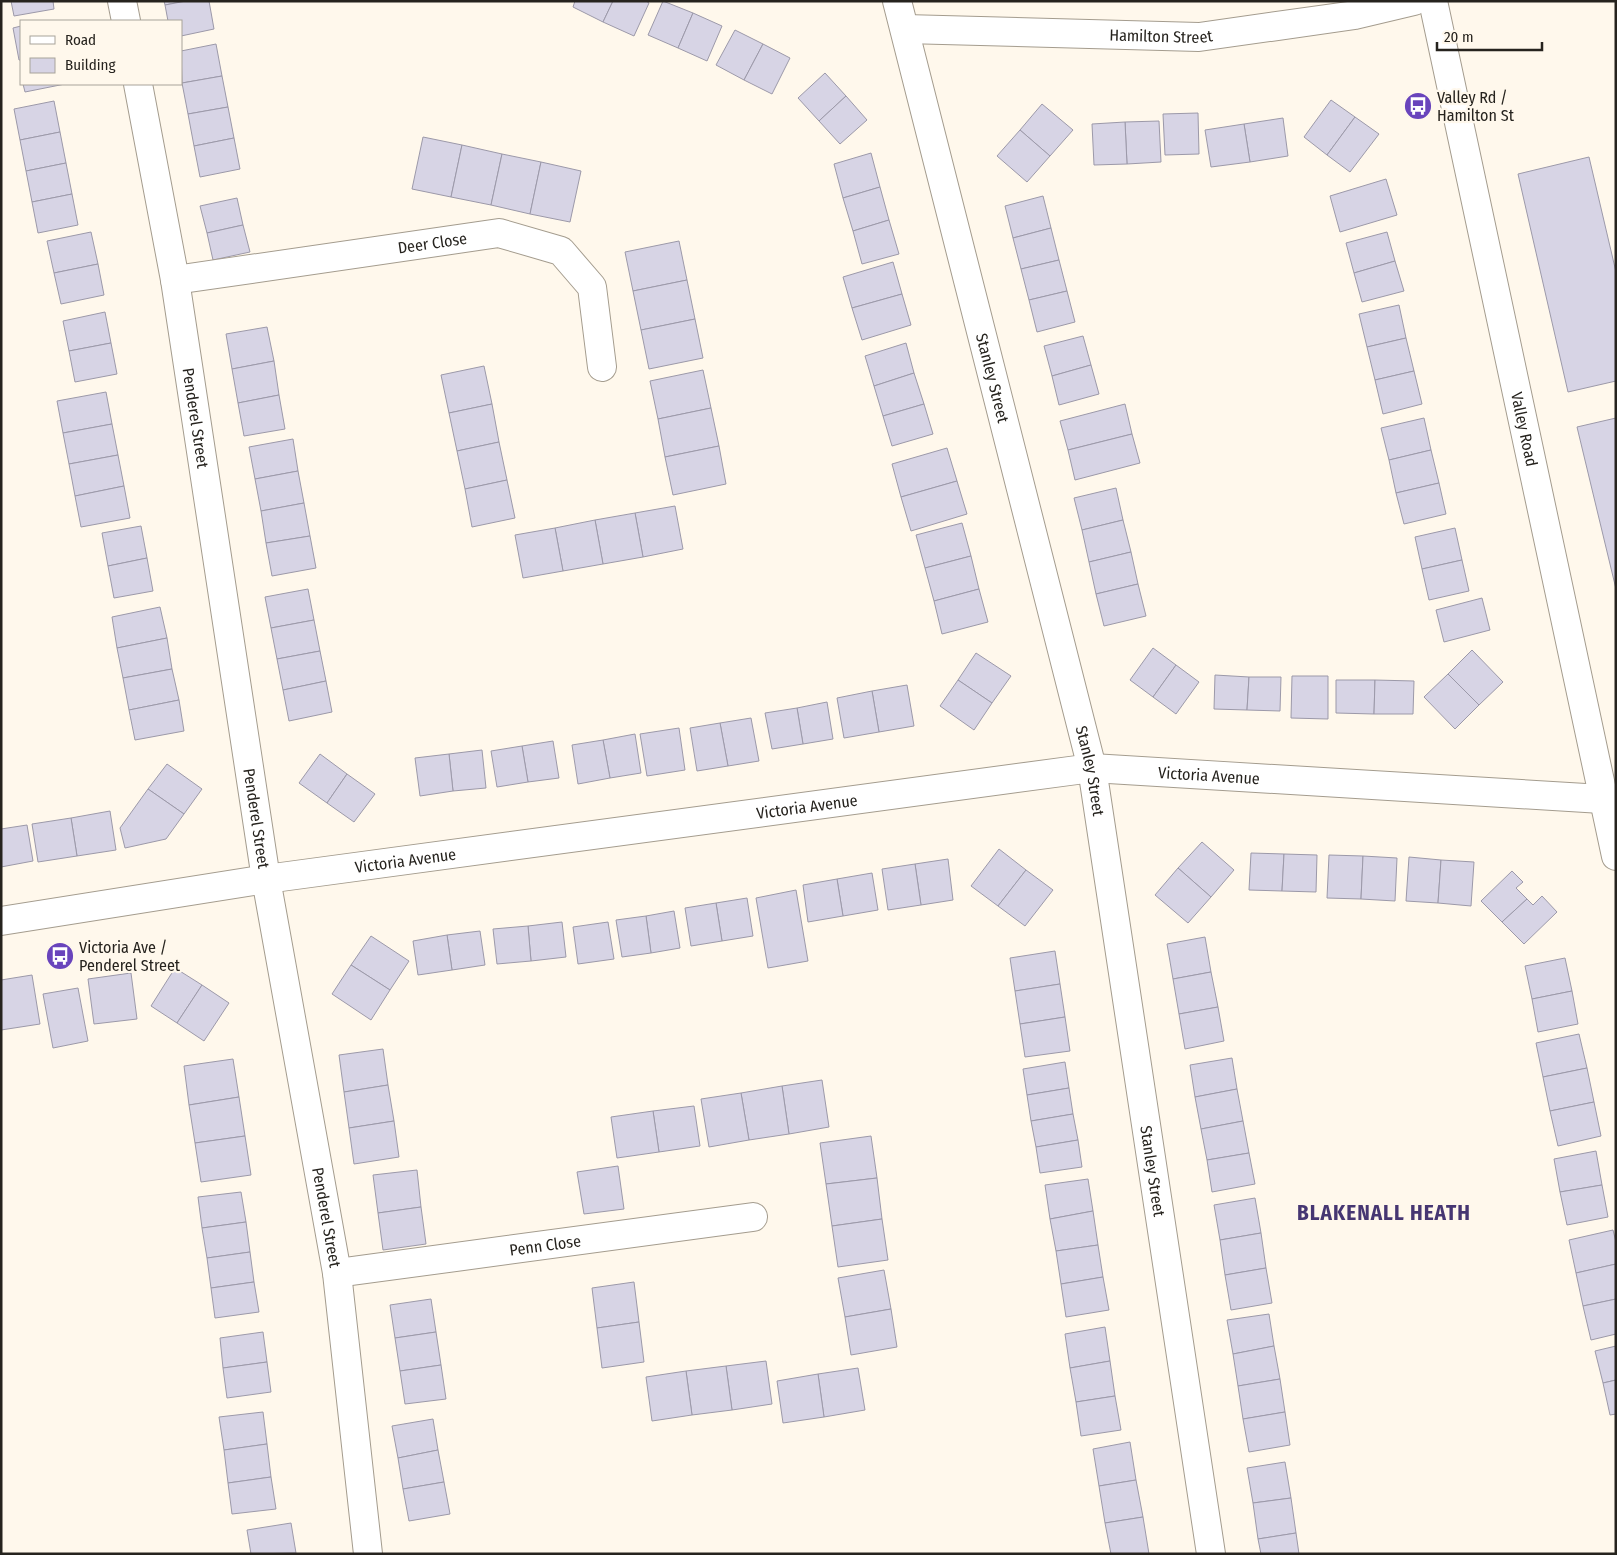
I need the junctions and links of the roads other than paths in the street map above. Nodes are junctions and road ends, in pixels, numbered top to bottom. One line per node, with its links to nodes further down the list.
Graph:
1 (122, 1): 5 (street)
2 (897, 1): 6 (street, Stanley Street)
3 (1414, 1): 6 (street, Hamilton Street)
4 (1433, 1): 11 (street, Valley Road)
5 (126, 20)
6 (905, 29): 10 (street, Stanley Street)
7 (138, 85): 8 (street, Penderel Street)
8 (175, 280): 9 (street, Deer Close); 13 (street, Penderel Street)
9 (602, 368)
10 (1092, 768): 11 (street, Victoria Avenue); 13 (street, Victoria Avenue); 18 (street, Stanley Street)
11 (1609, 801): 12 (street, Valley Road)
12 (1616, 856)
13 (266, 879): 14 (street, Victoria Avenue); 16 (street, Penderel Street)
14 (1, 921)
15 (753, 1216): 16 (street, Penn Close)
16 (338, 1273): 17 (street, Penderel Street)
17 (368, 1554)
18 (1211, 1554)

